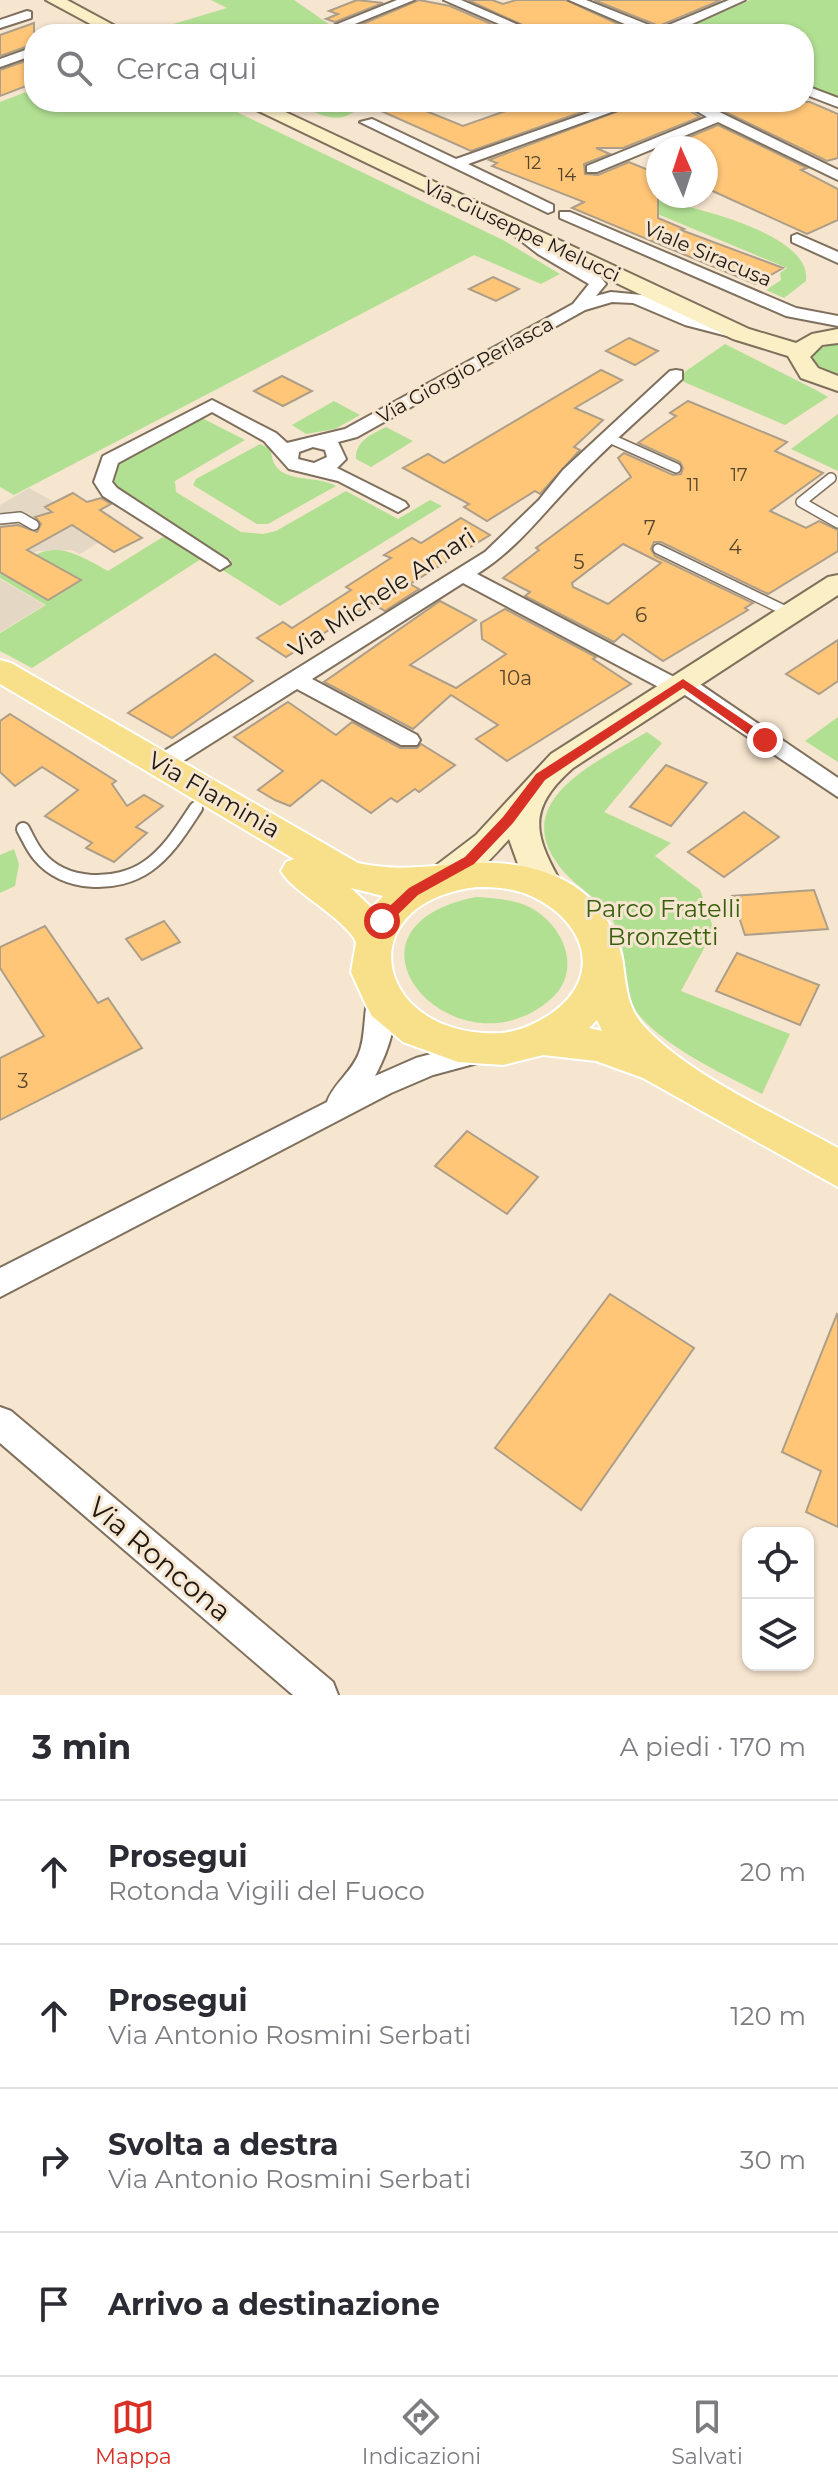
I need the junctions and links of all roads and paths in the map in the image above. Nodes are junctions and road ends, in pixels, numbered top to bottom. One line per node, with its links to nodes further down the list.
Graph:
1 (54, 0): 9 (main road)
2 (408, 0): 10 (street)
3 (450, 0): 11 (street)
4 (575, 0): 12 (street)
5 (739, 0): 13 (street)
6 (32, 7): 7 (street); 8 (main road)
7 (0, 24)
8 (78, 24)
9 (102, 24)
10 (344, 24)
11 (509, 24)
12 (634, 24)
13 (683, 24)
14 (24, 55): 15 (street)
15 (0, 63)
16 (814, 93): 17 (street)
17 (838, 103)
18 (270, 112): 29 (main road, Via Giuseppe Melucci)
19 (289, 112): 35 (main road, Via Giuseppe Melucci)
20 (603, 112): 24 (street)
21 (708, 112): 22 (street)
22 (718, 117): 25 (street); 26 (street)
23 (367, 122): 24 (street)
24 (458, 163): 27 (street)
25 (592, 169)
26 (838, 176)
27 (548, 208)
28 (565, 215): 33 (street, Viale Siracusa)
29 (512, 227): 32 (street, Via Giorgio Perlasca); 34 (main road, Via Giuseppe Melucci)
30 (797, 239): 31 (street)
31 (838, 258)
32 (579, 307): 34 (street, Via Giorgio Perlasca); 39 (street, Via Giorgio Perlasca)
33 (838, 321)
34 (741, 334): 36 (main road, Via Giuseppe Melucci)
35 (829, 337): 36 (main road)
36 (800, 352): 38 (main road)
37 (676, 375): 40 (street, Via Michele Amari)
38 (838, 384)
39 (351, 433): 41 (street, Via Giorgio Perlasca); 42 (street, Via Giorgio Perlasca)
40 (609, 438): 43 (lane); 51 (street, Via Michele Amari)
41 (302, 446): 42 (street); 42 (street); 50 (street)
42 (334, 465): 45 (street)
43 (676, 468)
44 (831, 478): 47 (lane)
45 (398, 506)
46 (0, 519): 48 (lane)
47 (838, 523)
48 (34, 525)
49 (658, 549): 53 (lane)
50 (220, 564)
51 (464, 575): 55 (street, Via Michele Amari); 56 (street)
52 (838, 583): 53 (main road)
53 (790, 613): 56 (main road)
54 (0, 670): 59 (main road, Via Flaminia)
55 (296, 679): 58 (street); 59 (street, Via Michele Amari)
56 (680, 685): 60 (street); 61 (main road)
57 (0, 689): 62 (main road, Via Flaminia)
58 (409, 740)
59 (161, 764): 64 (main road, Via Flaminia)
60 (838, 789)
61 (528, 796): 64 (main road); 65 (main road)
62 (196, 808): 63 (lane); 66 (main road, Via Flaminia)
63 (23, 829)
64 (438, 881): 65 (main road); 66 (main road)
65 (548, 888): 67 (main road)
66 (374, 940): 68 (main road)
67 (603, 970): 69 (main road); 71 (main road)
68 (381, 996): 70 (main road); 72 (street)
69 (545, 1040): 70 (main road); 71 (main road)
70 (490, 1050): 72 (street)
71 (657, 1066): 73 (main road)
72 (324, 1118): 74 (street)
73 (838, 1169)
74 (3, 1276)
75 (0, 1422): 76 (street, Via Roncona)
76 (320, 1695)

